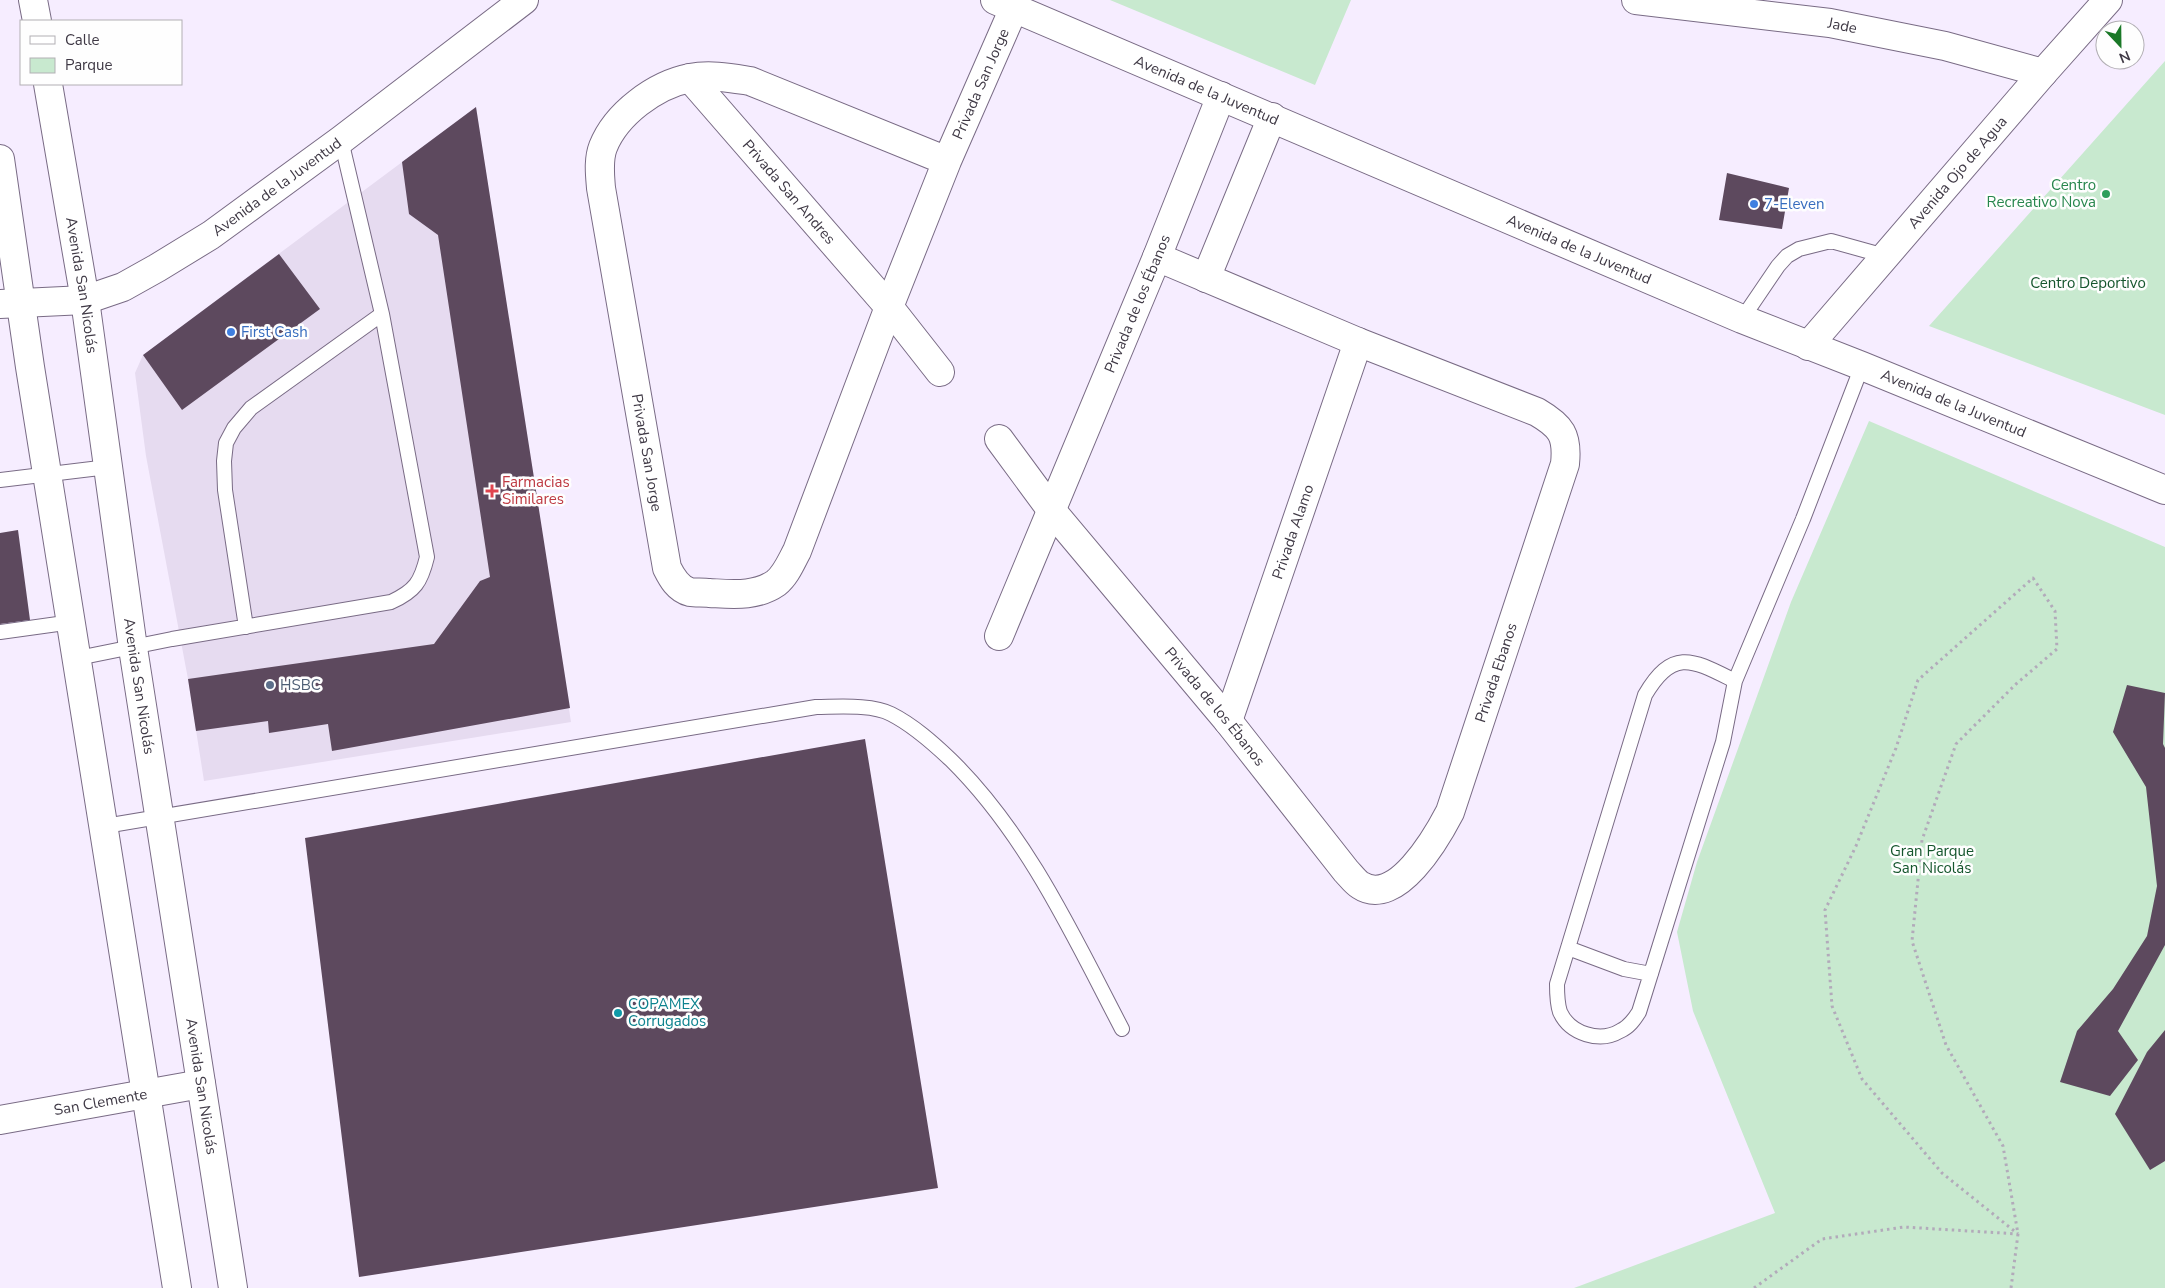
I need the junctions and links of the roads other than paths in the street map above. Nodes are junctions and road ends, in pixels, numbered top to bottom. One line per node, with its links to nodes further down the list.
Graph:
1 (33, 0): 6 (street)
2 (524, 0): 12 (street, Avenida de la Juventud)
3 (1636, 0): 7 (street, Jade)
4 (2108, 0): 7 (street, Avenida Ojo de Agua)
5 (1005, 4): 10 (street, Avenida de la Juventud); 14 (street, Privada San Jorge)
6 (37, 20)
7 (2043, 73): 15 (street, Avenida Ojo de Agua)
8 (690, 78): 14 (street, Privada San Jorge); 20 (street, Privada San Andres); 20 (street, Privada San Jorge)
9 (48, 85): 18 (street, Avenida San Nicolás)
10 (1221, 96): 11 (street, Avenida de la Juventud); 16 (street, Privada de los Ébanos)
11 (1272, 117): 17 (street); 22 (street, Avenida de la Juventud)
12 (342, 140): 18 (street, Avenida de la Juventud); 21 (lane)
13 (0, 159): 19 (street)
14 (947, 161): 20 (street, Privada San Jorge)
15 (1884, 256): 22 (lane); 24 (street, Avenida Ojo de Agua)
16 (1157, 258): 17 (street); 32 (street, Privada de los Ébanos)
17 (1206, 278): 23 (street)
18 (85, 300): 19 (street, Avenida de la Juventud); 28 (street, Avenida San Nicolás)
19 (10, 304): 29 (street)
20 (889, 307): 26 (street)
21 (382, 314): 34 (lane); 34 (lane)
22 (1742, 320): 24 (street, Avenida de la Juventud)
23 (1358, 342): 40 (street, Privada Alamo); 43 (street, Privada Ebanos)
24 (1808, 346): 25 (street, Avenida de la Juventud)
25 (1862, 366): 31 (street, Avenida de la Juventud); 39 (lane)
26 (940, 372)
27 (999, 438): 32 (street, Privada de los Ébanos)
28 (108, 467): 29 (lane); 37 (street, Avenida San Nicolás)
29 (49, 474): 30 (lane); 33 (street)
30 (0, 480)
31 (2165, 490)
32 (1052, 511): 36 (street, Privada de los Ébanos); 40 (street, Privada de los Ébanos)
33 (72, 622): 35 (lane); 38 (street)
34 (246, 627): 37 (lane)
35 (0, 632)
36 (999, 636)
37 (133, 648): 38 (lane); 41 (street, Avenida San Nicolás)
38 (78, 658): 42 (street)
39 (1735, 681): 44 (lane); 45 (lane)
40 (1228, 721): 43 (street, Privada de los Ébanos)
41 (158, 816): 42 (lane); 46 (lane); 47 (street, Avenida San Nicolás)
42 (105, 826): 48 (street)
43 (1384, 889)
44 (1568, 948): 45 (lane); 45 (lane)
45 (1651, 974)
46 (1122, 1029)
47 (201, 1084): 48 (street, San Clemente); 51 (street, Avenida San Nicolás)
48 (147, 1094): 49 (street, San Clemente); 50 (street)
49 (0, 1120)
50 (178, 1288)
51 (233, 1288)

